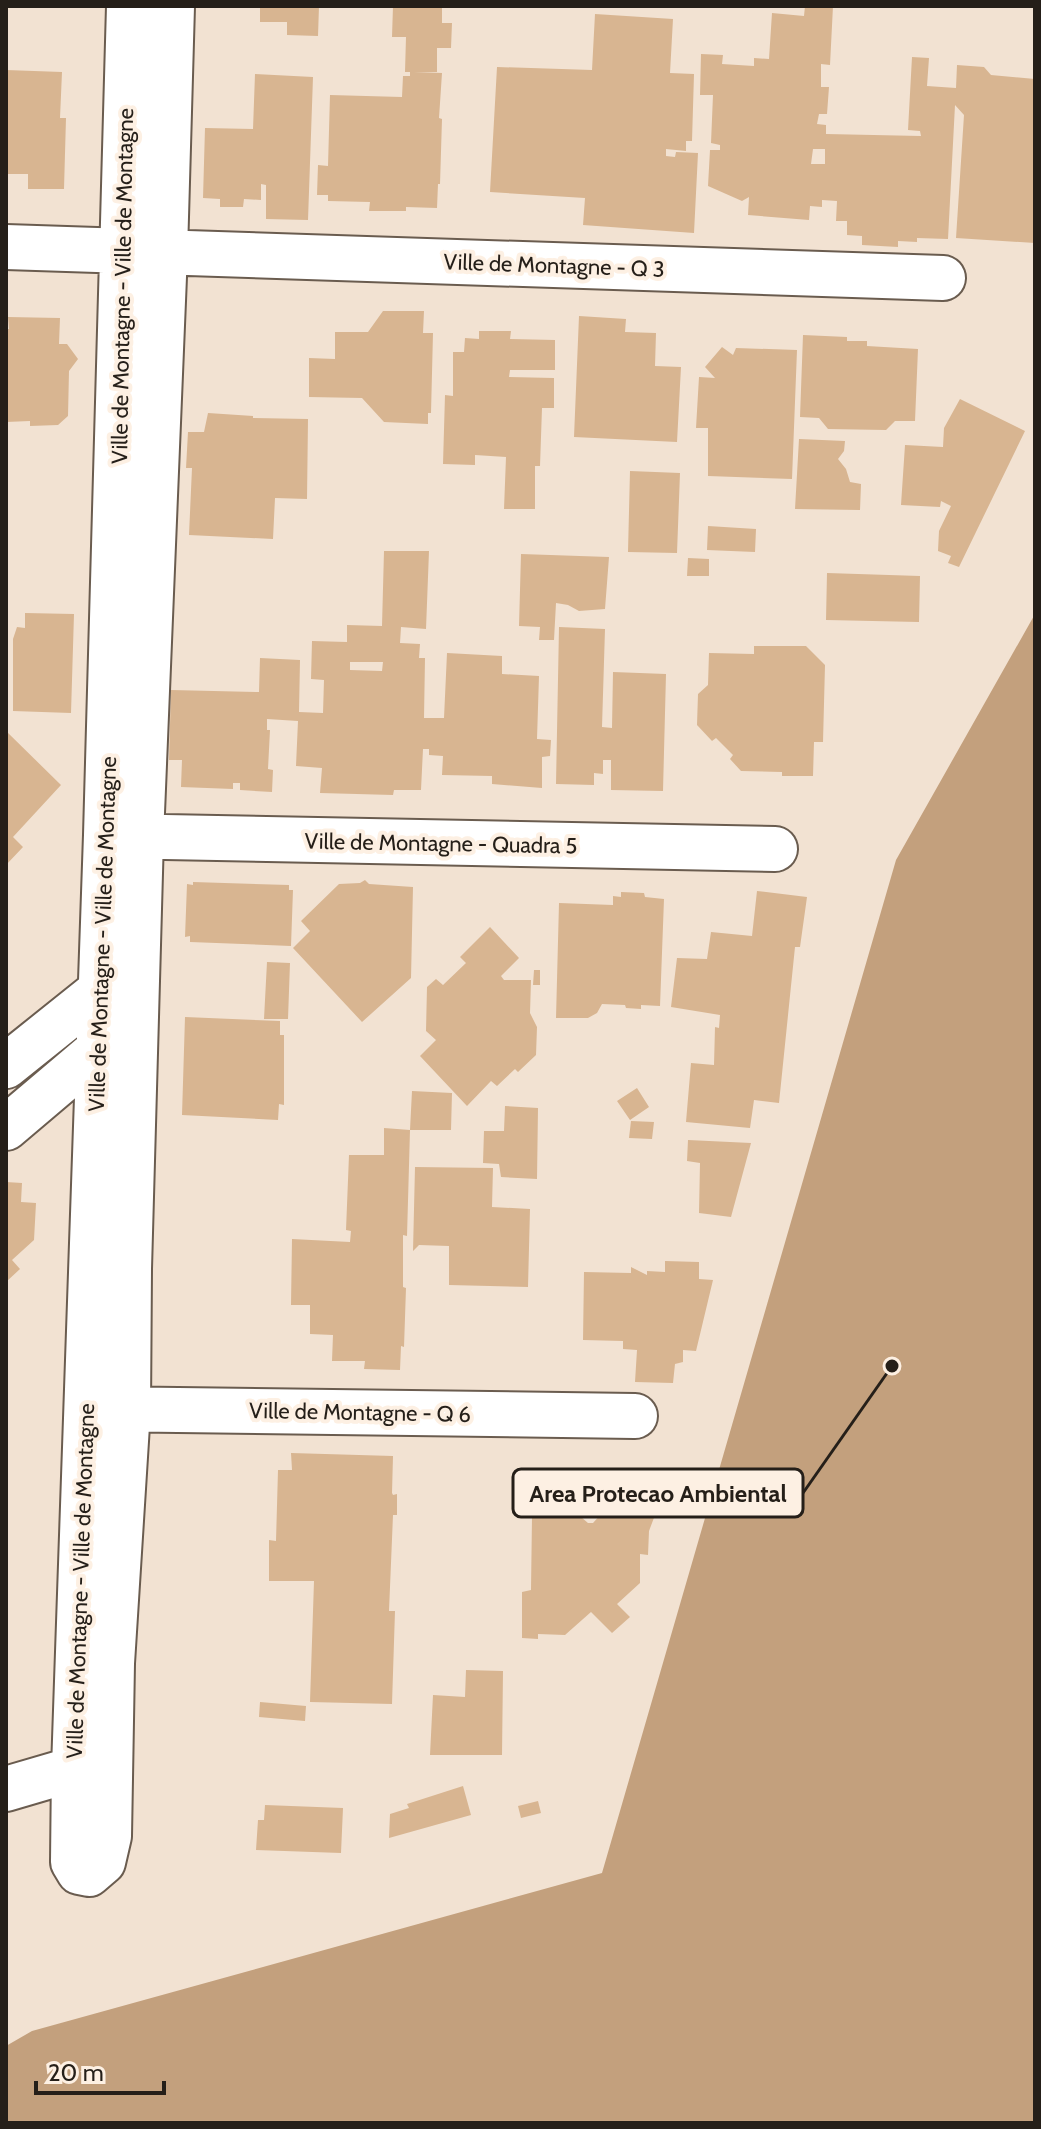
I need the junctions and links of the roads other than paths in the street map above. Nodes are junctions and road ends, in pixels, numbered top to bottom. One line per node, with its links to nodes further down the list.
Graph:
1 (129, 6): 4 (street, Ville de Montagne - Ville de Montagne)
2 (172, 6): 4 (street, Ville de Montagne - Ville de Montagne)
3 (6, 247): 4 (street, Ville de Montagne - Q 3)
4 (145, 251): 5 (street, Ville de Montagne - Q 3); 6 (street, Ville de Montagne - Ville de Montagne)
5 (943, 278)
6 (124, 836): 7 (street, Ville de Montagne - Quadra 5); 8 (street, Ville de Montagne - Ville de Montagne); 9 (street, Ville de Montagne - Ville de Montagne)
7 (775, 849)
8 (138, 964): 9 (street); 10 (street, Ville de Montagne - Ville de Montagne)
9 (100, 988): 11 (street, Ville de Montagne - Ville de Montagne); 12 (street)
10 (135, 1020): 11 (street); 15 (street, Ville de Montagne - Ville de Montagne)
11 (97, 1050): 13 (street); 14 (street, Ville de Montagne - Ville de Montagne)
12 (6, 1066)
13 (6, 1128)
14 (86, 1409): 15 (street, Ville de Montagne - Q 6); 17 (street, Ville de Montagne - Ville de Montagne)
15 (128, 1409): 16 (street, Ville de Montagne - Q 6); 17 (street, Ville de Montagne - Ville de Montagne)
16 (635, 1416)
17 (92, 1767): 17 (street, Ville de Montagne - Ville de Montagne); 18 (street)
18 (6, 1789)

